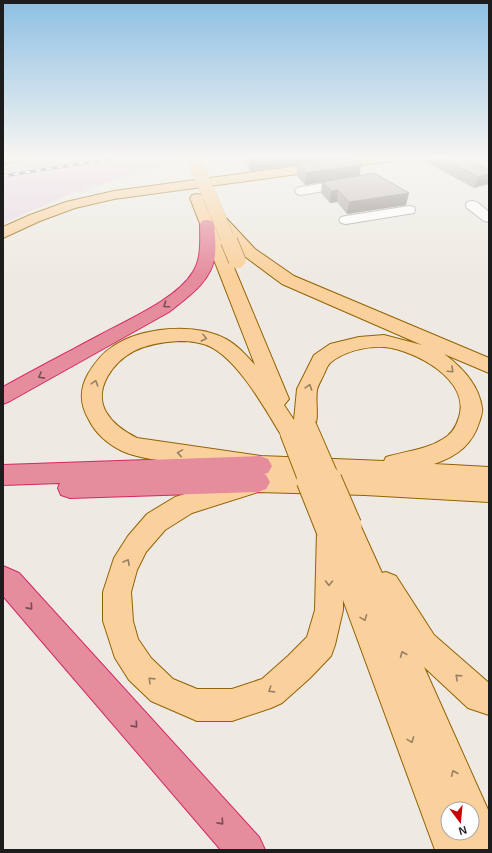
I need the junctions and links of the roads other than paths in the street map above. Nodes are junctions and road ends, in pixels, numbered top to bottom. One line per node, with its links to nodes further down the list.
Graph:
1 (106, 197): 8 (main road)
2 (203, 197): 7 (main road, bridge)
3 (472, 205): 5 (street)
4 (408, 210): 6 (street)
5 (489, 218)
6 (346, 220)
7 (214, 223): 9 (main road); 10 (highway, one-way to 10); 11 (main road)
8 (3, 232)
9 (489, 366)
10 (3, 396)
11 (298, 429): 12 (main road, one-way to 12); 13 (main road, one-way to 11); 20 (main road, bridge)
12 (371, 470): 13 (main road); 15 (main road)
13 (259, 474): 14 (highway); 16 (main road); 17 (highway); 20 (main road, one-way to 13)
14 (3, 475)
15 (489, 477)
16 (429, 488): 18 (main road); 19 (main road)
17 (3, 490)
18 (489, 492)
19 (489, 502)
20 (339, 528): 22 (main road, one-way to 20); 23 (main road, one-way to 20); 26 (main road, one-way to 26)
21 (3, 579): 25 (highway, one-way to 25)
22 (489, 699)
23 (465, 801)
24 (480, 834): 27 (main road)
25 (246, 850)
26 (454, 850)
27 (487, 850)

